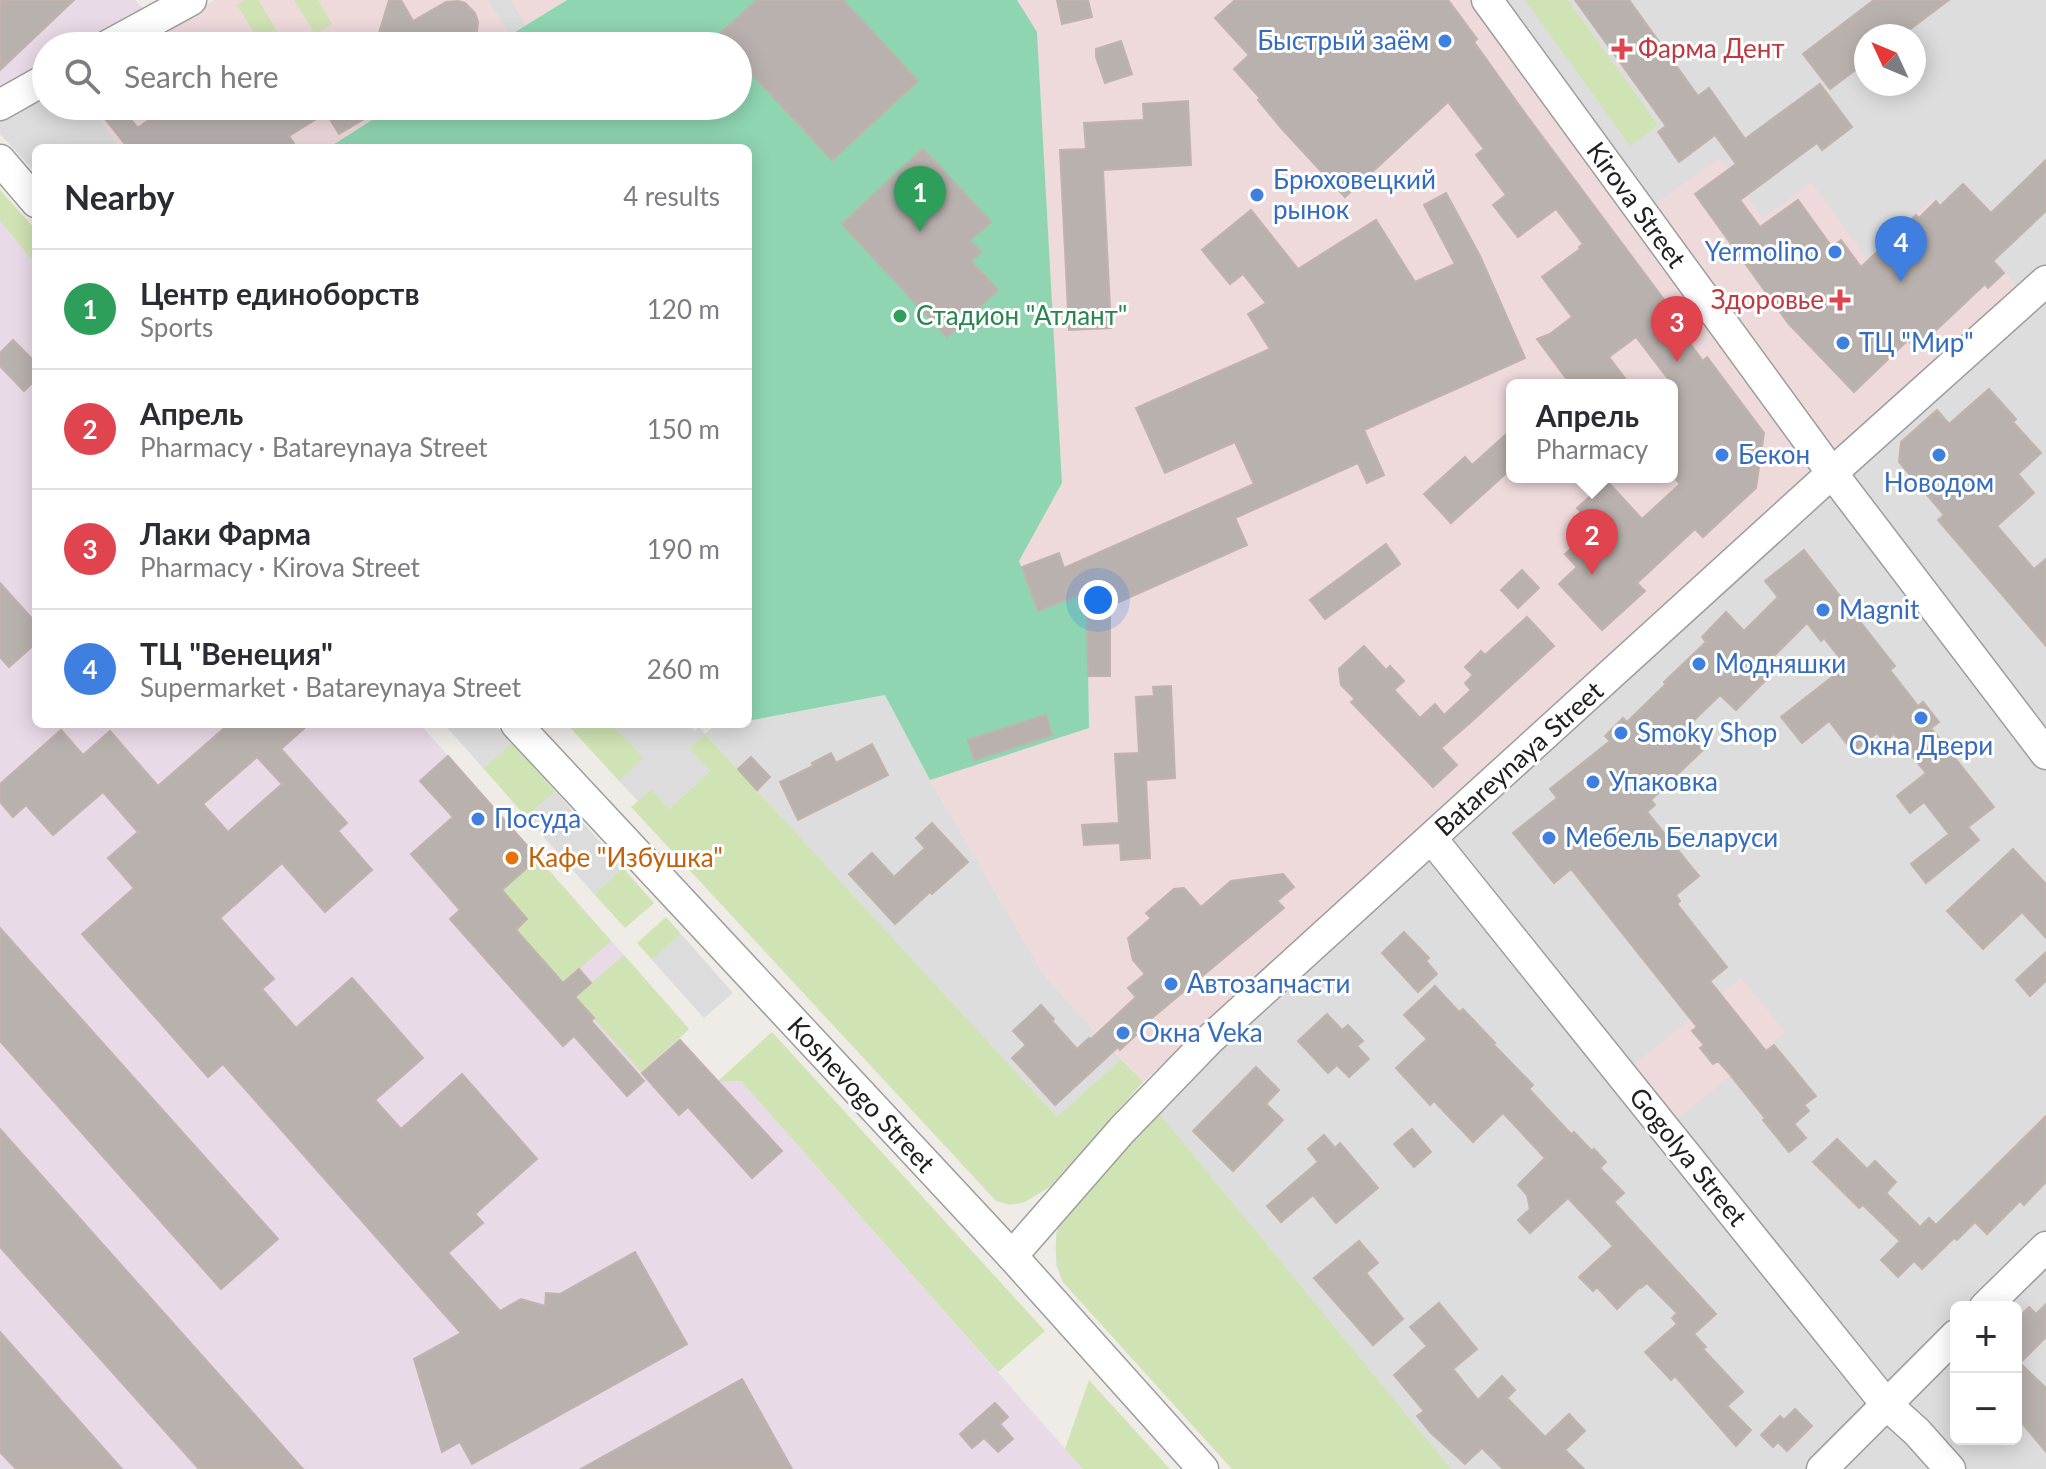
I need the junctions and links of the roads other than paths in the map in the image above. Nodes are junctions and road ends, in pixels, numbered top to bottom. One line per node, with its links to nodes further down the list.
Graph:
1 (191, 0): 3 (street)
2 (1487, 0): 9 (street, Kirova Street)
3 (133, 32)
4 (32, 87): 5 (street)
5 (0, 105)
6 (0, 160): 7 (street)
7 (32, 197)
8 (2046, 281): 9 (street, Batareynaya Street)
9 (1832, 473): 11 (street, Kirova Street); 12 (street, Batareynaya Street)
10 (520, 728): 14 (street, Koshevogo Street)
11 (2046, 754)
12 (1432, 839): 14 (street, Batareynaya Street); 17 (street, Gogolya Street)
13 (2046, 1247): 15 (street)
14 (1012, 1256): 18 (street, Koshevogo Street)
15 (1991, 1301)
16 (1950, 1341): 17 (street)
17 (1886, 1404): 19 (street); 20 (street, Gogolya Street)
18 (1203, 1469)
19 (1822, 1469)
20 (1950, 1469)

